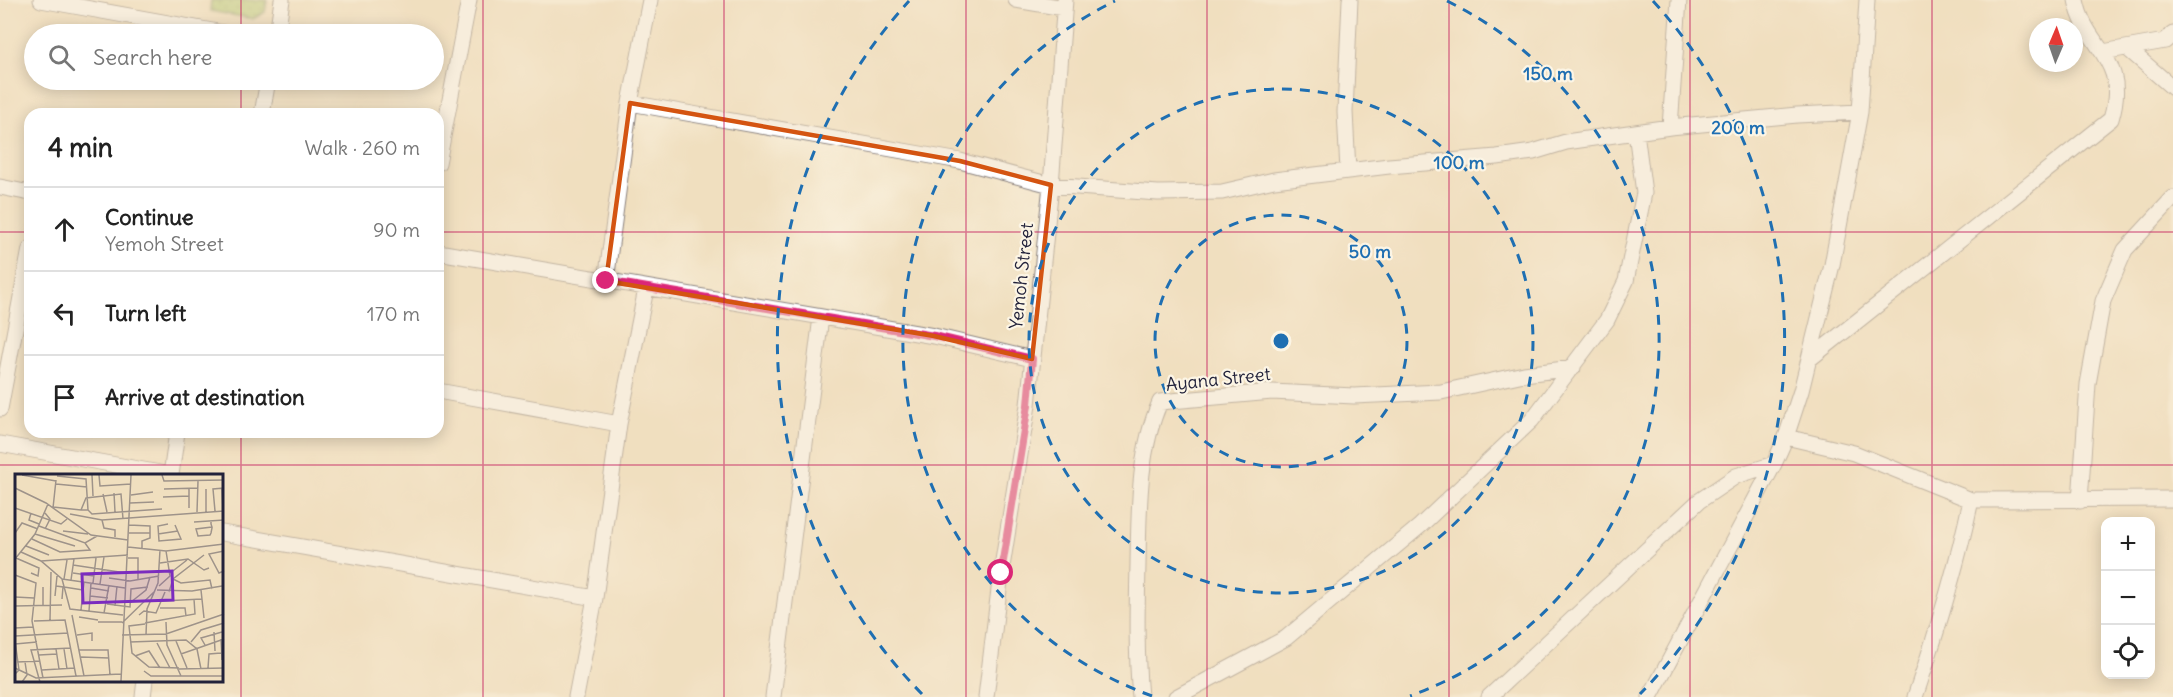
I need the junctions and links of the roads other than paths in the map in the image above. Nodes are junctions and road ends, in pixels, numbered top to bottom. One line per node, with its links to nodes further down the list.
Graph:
1 (40, 0): 11 (street)
2 (282, 0): 12 (street)
3 (468, 0): 22 (street)
4 (650, 0): 18 (street)
5 (1016, 0): 10 (street)
6 (1350, 0): 24 (street)
7 (1679, 0): 21 (street)
8 (1867, 0): 20 (street)
9 (2076, 0): 15 (street)
10 (1064, 4): 25 (street, Yemoh Street)
11 (173, 24)
12 (278, 24)
13 (2173, 34): 14 (street)
14 (2127, 48): 15 (street); 16 (street)
15 (2103, 52): 34 (street)
16 (2173, 88)
17 (266, 90): 19 (street)
18 (630, 103): 25 (street); 31 (street)
19 (263, 108)
20 (1860, 112): 21 (street); 34 (street)
21 (1670, 127): 23 (street)
22 (444, 130)
23 (1636, 132): 24 (street); 36 (street)
24 (1348, 171): 25 (street)
25 (1051, 185): 35 (street, Yemoh Street)
26 (0, 187): 27 (street)
27 (24, 192)
28 (2173, 198): 49 (street)
29 (444, 253): 31 (street)
30 (24, 278): 37 (street)
31 (606, 281): 32 (street)
32 (646, 289): 33 (street); 40 (street)
33 (820, 317): 35 (street); 55 (street)
34 (1811, 358): 41 (street)
35 (1032, 359): 56 (street, Yemoh Street)
36 (1573, 368): 57 (street, Ayana Street); 58 (street)
37 (2, 385): 39 (street)
38 (444, 392): 40 (street)
39 (0, 410)
40 (620, 424): 51 (street)
41 (1786, 437): 44 (street); 48 (street)
42 (176, 438): 46 (street)
43 (0, 444): 45 (street)
44 (1774, 464): 59 (street); 60 (street)
45 (165, 474)
46 (171, 474)
47 (2173, 499): 49 (street)
48 (1971, 500): 49 (street); 61 (street)
49 (2080, 501)
50 (224, 533): 51 (street)
51 (595, 598): 54 (street)
52 (145, 682): 53 (street)
53 (143, 697)
54 (576, 697)
55 (773, 697)
56 (986, 697)
57 (1140, 697)
58 (1176, 697)
59 (1489, 697)
60 (1650, 697)
61 (1915, 697)

